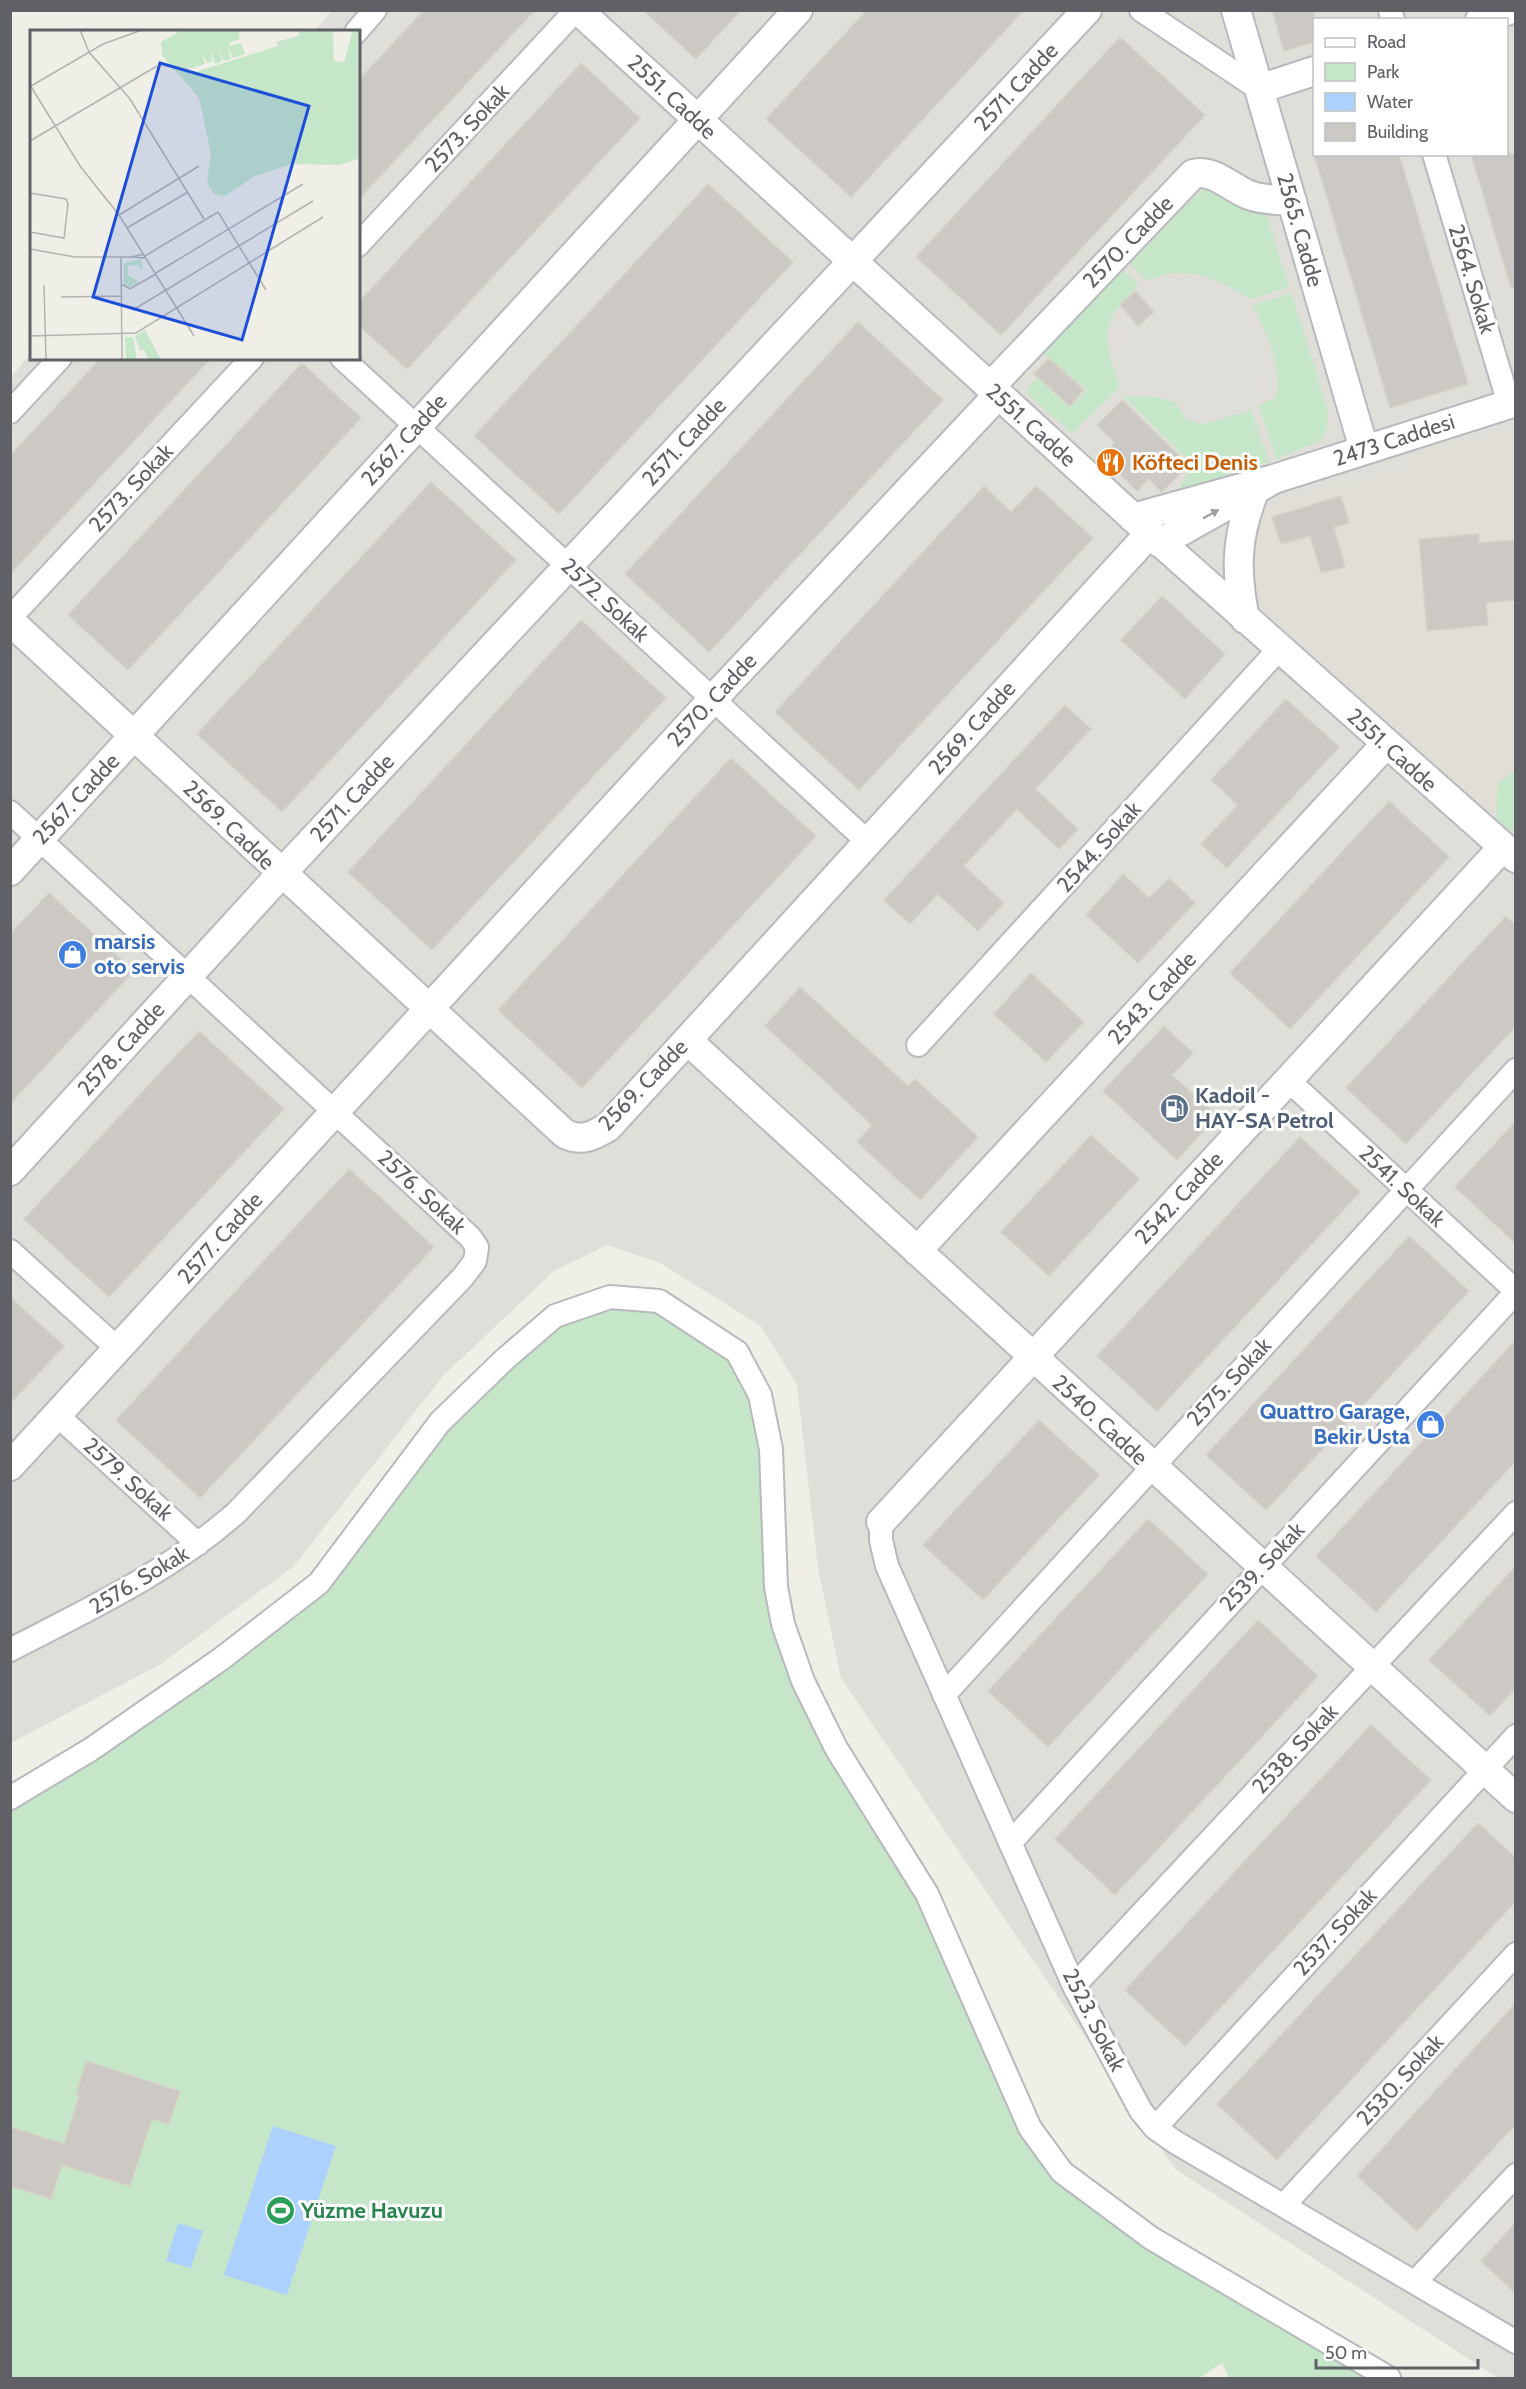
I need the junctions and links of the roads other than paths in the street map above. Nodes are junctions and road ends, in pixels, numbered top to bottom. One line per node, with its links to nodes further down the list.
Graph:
1 (375, 10): 9 (street)
2 (577, 10): 12 (street, 2551. Cadde); 15 (street, 2573. Sokak)
3 (798, 10): 12 (street, 2567. Cadde)
4 (1087, 10): 16 (street, 2571. Cadde)
5 (1141, 10): 11 (street)
6 (1236, 10): 11 (street, 2565. Cadde)
7 (1509, 10): 8 (street)
8 (1486, 18)
9 (358, 30)
10 (1313, 72): 11 (street)
11 (1259, 89): 14 (street, 2565. Cadde)
12 (697, 120): 16 (street, 2551. Cadde); 23 (street, 2567. Cadde)
13 (1435, 156): 21 (street, 2564. Sokak)
14 (1292, 201): 20 (street, 2570. Cadde); 24 (street, 2565. Cadde)
15 (360, 243)
16 (853, 261): 20 (street, 2551. Cadde); 27 (street, 2571. Cadde)
17 (58, 360): 22 (street)
18 (250, 360): 29 (street, 2573. Sokak)
19 (344, 360): 23 (street, 2572. Sokak)
20 (994, 391): 26 (street, 2551. Cadde); 31 (street, 2570. Cadde)
21 (1512, 403): 24 (street, 2473 Caddesi)
22 (10, 412)
23 (416, 426): 27 (street, 2572. Sokak); 32 (street, 2567. Cadde)
24 (1364, 449): 25 (street, 2473 Caddesi)
25 (1265, 484): 26 (street, one-way to 25); 26 (street); 28 (street)
26 (1147, 531): 28 (street, 2551. Cadde); 36 (street, 2569. Cadde)
27 (568, 566): 31 (street, 2572. Sokak); 39 (street, 2571. Cadde)
28 (1245, 619): 30 (street, 2551. Cadde)
29 (10, 620): 32 (street, 2569. Cadde)
30 (1279, 649): 33 (street, 2551. Cadde); 43 (street, 2544. Sokak)
31 (713, 699): 36 (street, 2572. Sokak); 41 (street, 2570. Cadde)
32 (135, 735): 35 (street, 2567. Cadde); 39 (street, 2569. Cadde)
33 (1386, 744): 37 (street, 2551. Cadde); 50 (street, 2543. Cadde)
34 (10, 812): 35 (street, 2576. Sokak)
35 (40, 839): 38 (street, 2567. Cadde); 40 (street, 2576. Sokak)
36 (868, 842): 42 (street, 2569. Cadde)
37 (1509, 853): 45 (street, 2542. Cadde)
38 (10, 871)
39 (281, 874): 40 (street, 2578. Cadde); 41 (street, 2569. Cadde)
40 (188, 976): 46 (street, 2576. Sokak); 47 (street, 2578. Cadde)
41 (429, 1009): 42 (street, 2569. Cadde); 46 (street, 2577. Cadde)
42 (687, 1040): 50 (street, 2540. Cadde)
43 (918, 1045)
44 (1515, 1070): 48 (street, 2575. Sokak)
45 (1288, 1080): 48 (street, 2541. Sokak); 53 (street, 2542. Cadde)
46 (335, 1112): 52 (street, 2577. Cadde); 59 (street, 2576. Sokak)
47 (10, 1171)
48 (1406, 1190): 51 (street, 2541. Sokak); 56 (street, 2575. Sokak)
49 (10, 1251): 52 (street)
50 (917, 1251): 53 (street, 2540. Cadde)
51 (1515, 1292): 60 (street, 2539. Sokak)
52 (118, 1349): 54 (street, 2577. Cadde)
53 (1032, 1357): 56 (street, 2540. Cadde); 58 (street, 2542. Cadde)
54 (57, 1415): 55 (street, 2577. Cadde); 59 (street, 2579. Sokak)
55 (10, 1466)
56 (1151, 1466): 60 (street, 2540. Cadde); 63 (street, 2575. Sokak)
57 (1515, 1513): 62 (street, 2538. Sokak)
58 (881, 1522): 63 (street, 2523. Sokak)
59 (198, 1544): 61 (street, 2576. Sokak)
60 (1262, 1568): 62 (street, 2540. Cadde); 68 (street, 2539. Sokak)
61 (10, 1650)
62 (1371, 1668): 65 (street, 2540. Cadde); 70 (street, 2538. Sokak)
63 (944, 1695): 68 (street, 2523. Sokak)
64 (1515, 1736): 65 (street, 2537. Sokak)
65 (1484, 1770): 67 (street, 2540. Cadde); 71 (street, 2537. Sokak)
66 (10, 1798): 76 (street)
67 (1515, 1798)
68 (1010, 1843): 70 (street, 2523. Sokak)
69 (1515, 1954): 73 (street, 2530. Sokak)
70 (1074, 1986): 71 (street, 2523. Sokak)
71 (1155, 2128): 73 (street, 2523. Sokak)
72 (1515, 2175): 74 (street)
73 (1284, 2205): 74 (street, 2523. Sokak)
74 (1415, 2282): 75 (street, 2523. Sokak)
75 (1515, 2342)
76 (1389, 2379)

